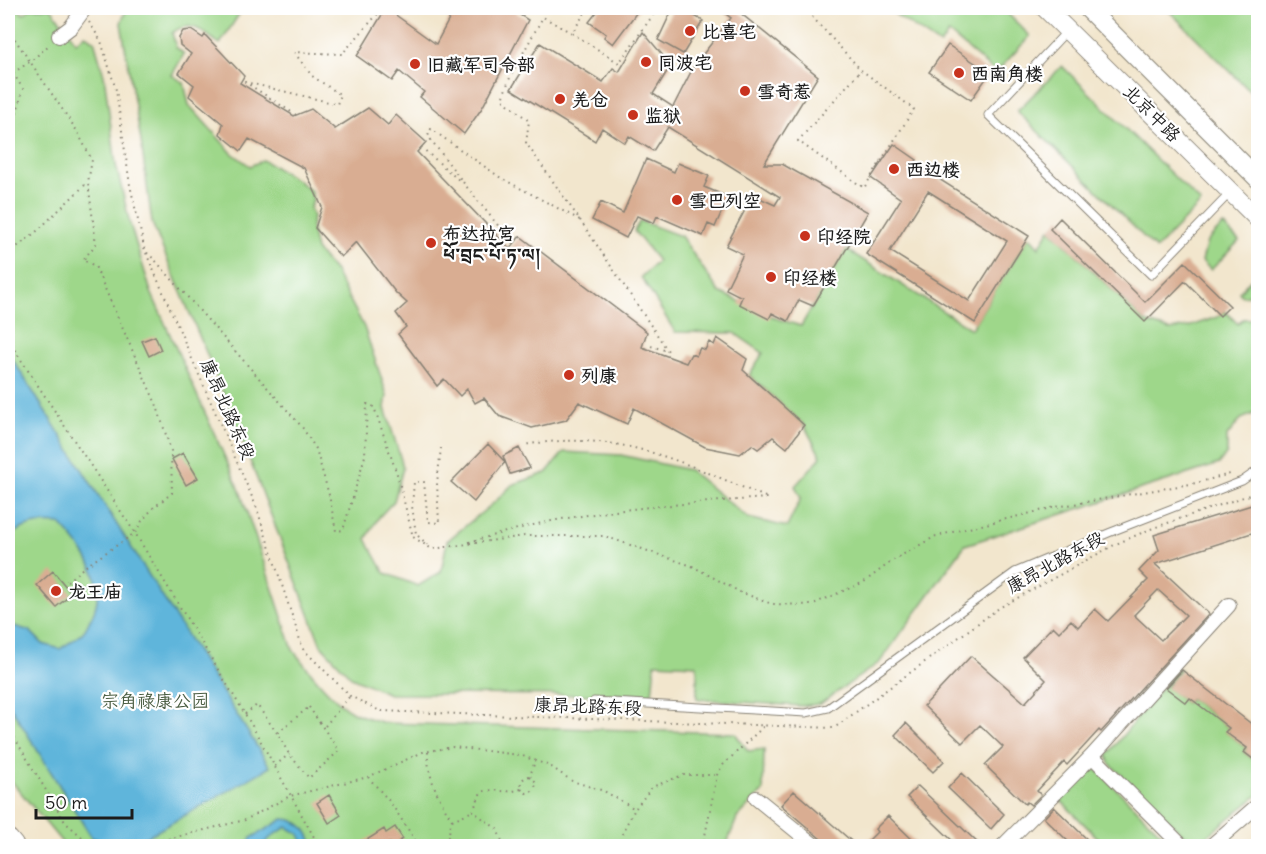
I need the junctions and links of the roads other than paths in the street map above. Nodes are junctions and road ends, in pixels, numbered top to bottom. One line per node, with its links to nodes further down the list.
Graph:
1 (1045, 8): 4 (main road, 北京中路)
2 (1086, 8): 6 (main road, 北京中路)
3 (82, 9): 5 (street)
4 (1068, 30): 7 (main road, 北京中路); 7 (lane)
5 (57, 37)
6 (1258, 179)
7 (1231, 192): 8 (main road, 北京中路)
8 (1258, 219)
9 (1258, 470): 11 (lane)
10 (1229, 605): 12 (street)
11 (594, 701)
12 (1092, 756): 18 (street); 19 (street)
13 (756, 798): 17 (street)
14 (1258, 805): 20 (street)
15 (8, 840): 16 (main road)
16 (13, 846)
17 (815, 846)
18 (1003, 846)
19 (1182, 846)
20 (1211, 846)

